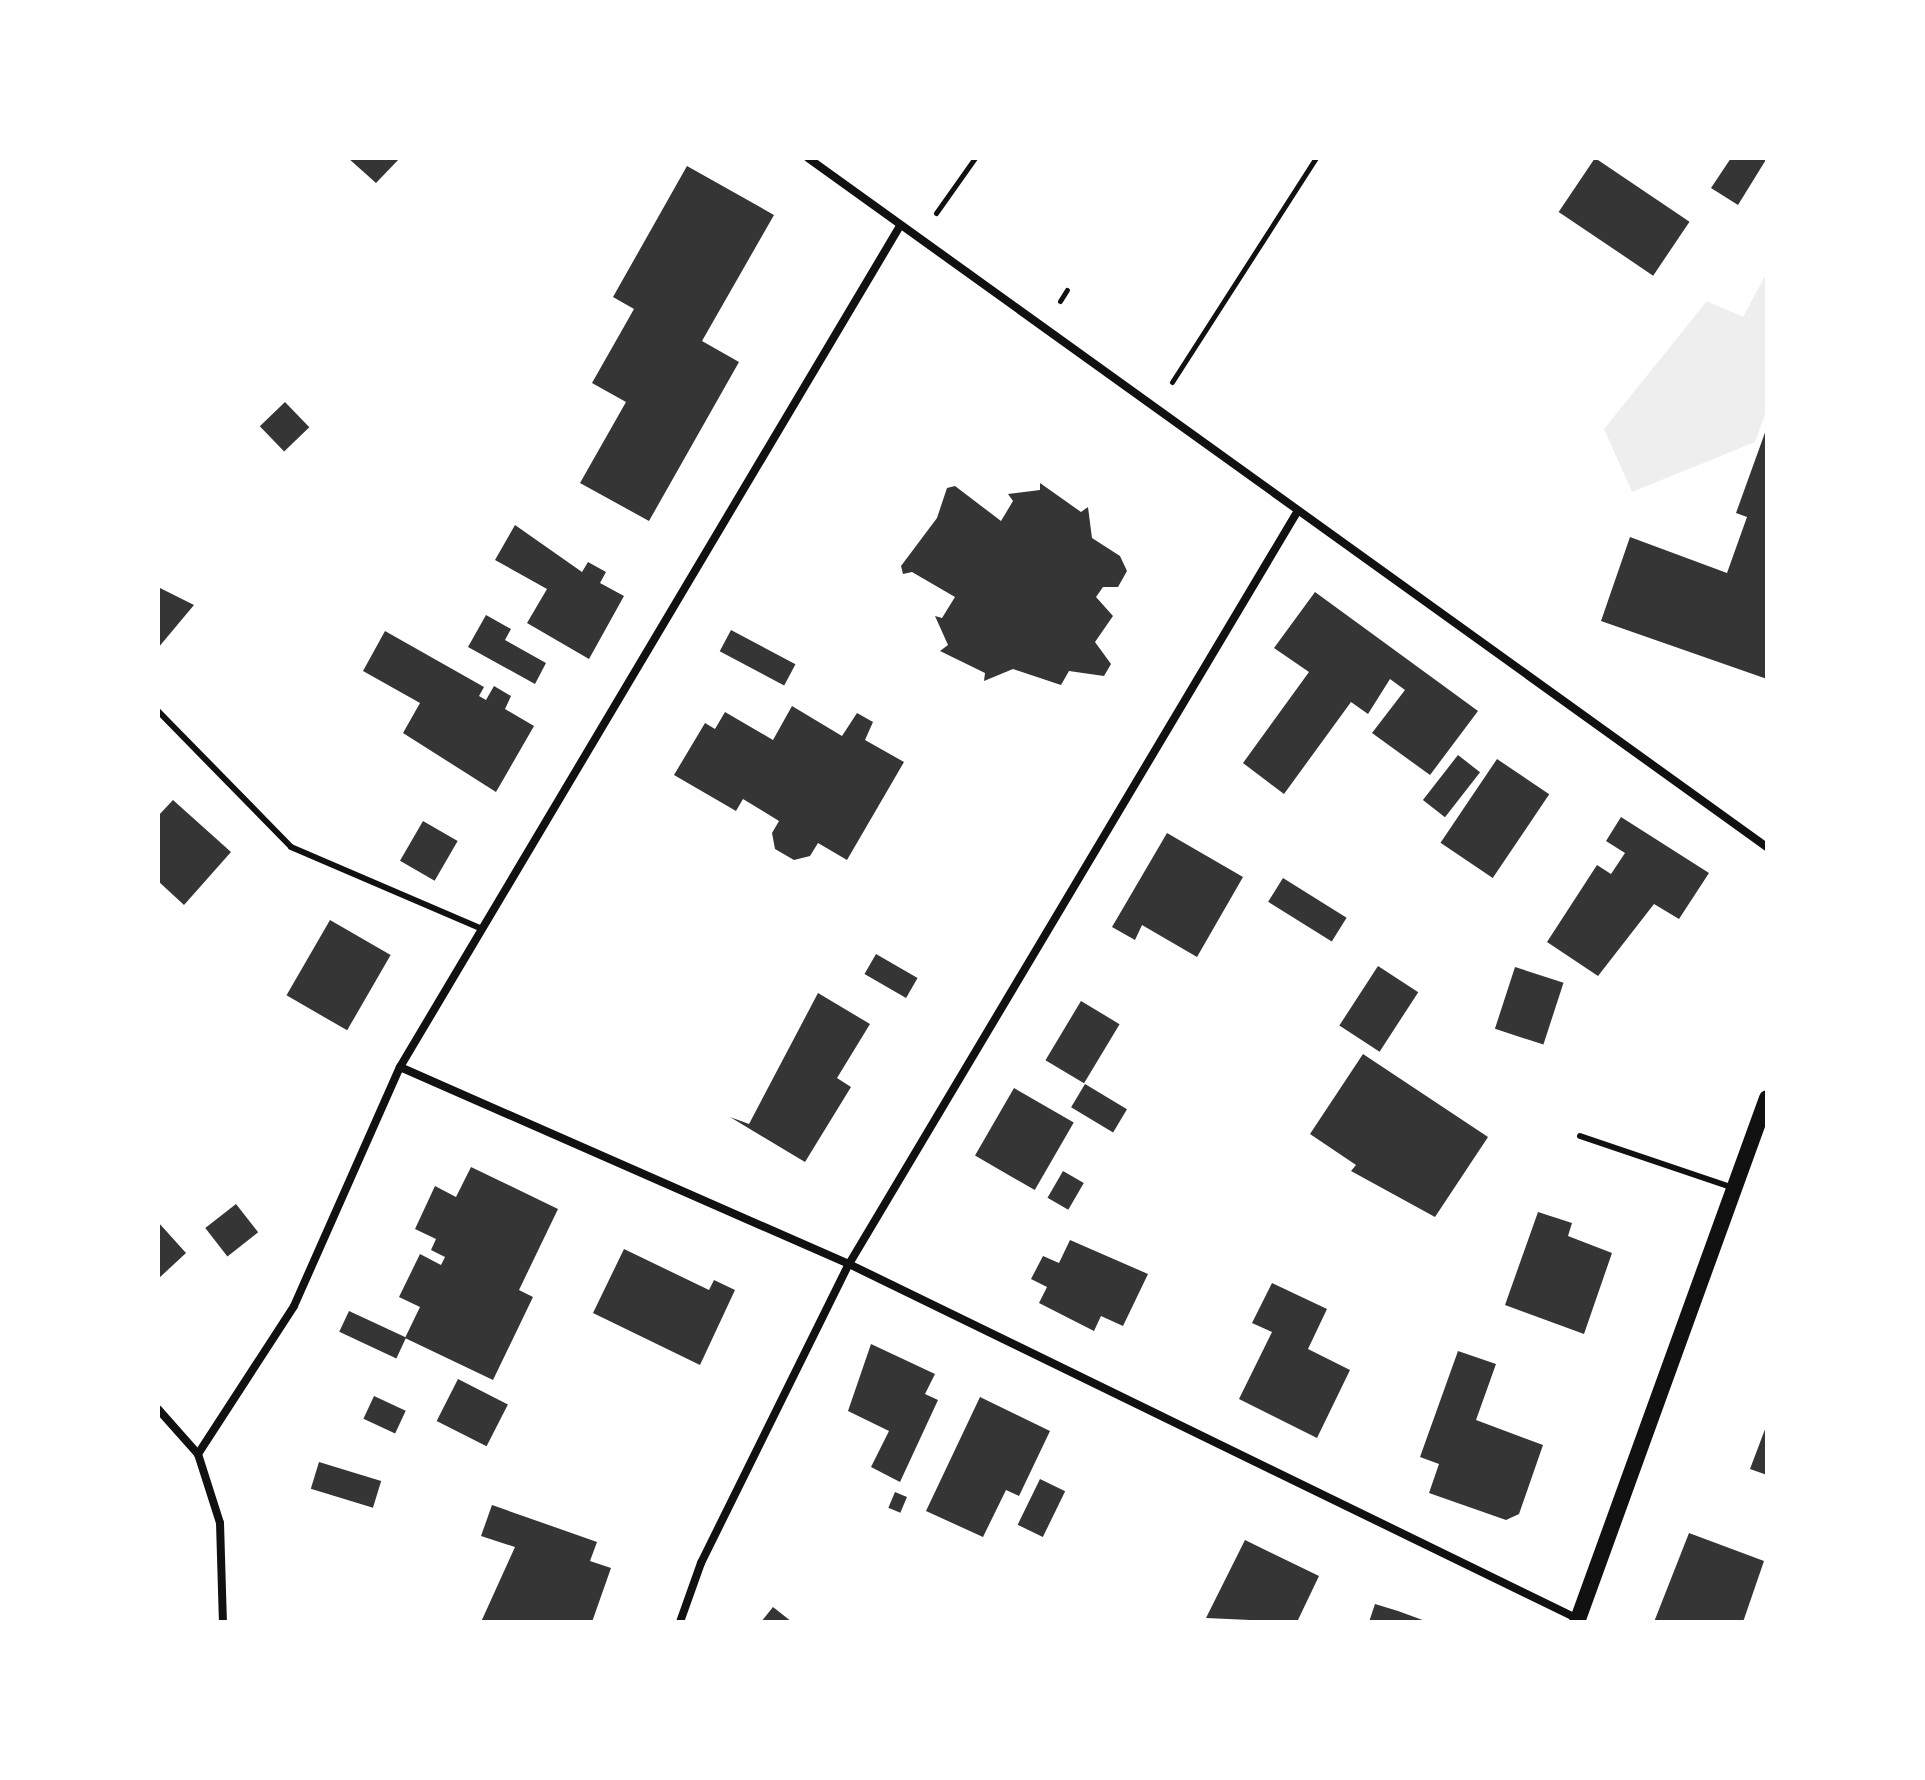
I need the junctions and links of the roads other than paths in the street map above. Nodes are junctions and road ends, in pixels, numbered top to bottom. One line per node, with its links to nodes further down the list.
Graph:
1 (808, 158): 2 (street)
2 (900, 226): 3 (street); 6 (street)
3 (1296, 514): 5 (street); 11 (street)
4 (158, 711): 6 (lane)
5 (1767, 847)
6 (482, 929): 7 (street)
7 (400, 1067): 11 (street); 13 (street)
8 (1767, 1098): 10 (main road)
9 (1580, 1136): 10 (lane)
10 (1734, 1188): 14 (main road)
11 (849, 1264): 14 (street); 16 (street)
12 (158, 1409): 13 (street)
13 (198, 1454): 15 (street)
14 (1577, 1620)
15 (223, 1622)
16 (680, 1622)

